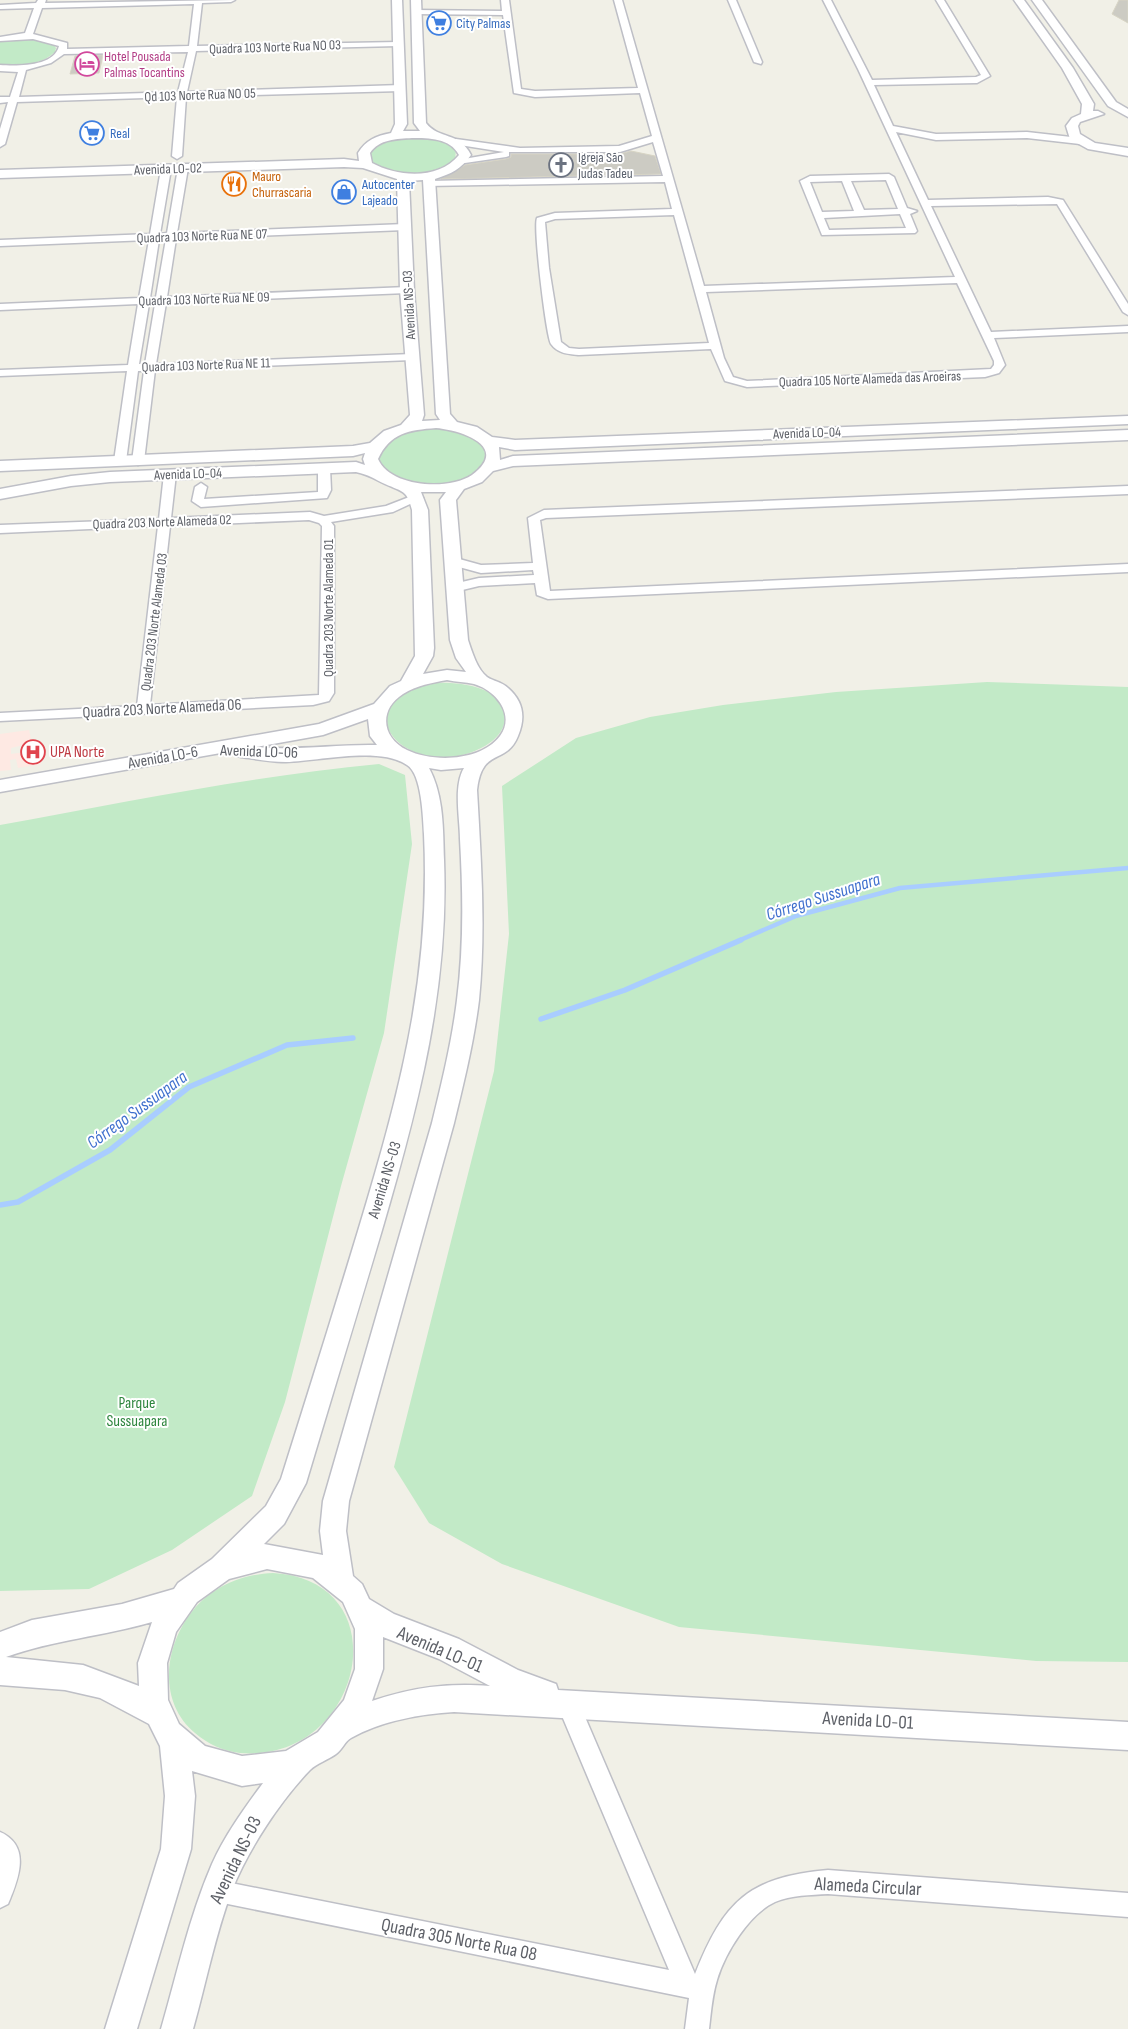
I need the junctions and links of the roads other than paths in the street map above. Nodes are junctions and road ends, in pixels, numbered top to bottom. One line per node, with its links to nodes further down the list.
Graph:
1 (231, 0): 11 (street)
2 (397, 0): 21 (street)
3 (416, 0): 15 (street)
4 (505, 0): 16 (street)
5 (618, 0): 29 (street, Quadra 105 Norte Alameda das Aroeiras)
6 (732, 0): 24 (street)
7 (827, 0): 27 (street, Quadra 105 Norte Alameda das Aroeiras)
8 (940, 0): 27 (street)
9 (1019, 0): 34 (street)
10 (1037, 0): 33 (street)
11 (198, 1): 12 (street); 22 (street)
12 (41, 3): 13 (street); 18 (street)
13 (22, 6): 14 (street)
14 (0, 7)
15 (416, 12): 16 (street); 37 (street)
16 (507, 13): 29 (street)
17 (18, 27): 19 (street)
18 (29, 35): 19 (street); 23 (street)
19 (10, 36): 20 (street)
20 (0, 39)
21 (398, 40): 22 (street, Quadra 103 Norte Rua NO 03); 28 (street)
22 (193, 46): 23 (street, Quadra 103 Norte Rua NO 03); 30 (street)
23 (63, 48): 26 (street)
24 (758, 62)
25 (0, 68): 26 (street)
26 (21, 68): 32 (street)
27 (868, 83): 36 (street, Quadra 105 Norte Alameda das Aroeiras)
28 (401, 88): 30 (street, Qd 103 Norte Rua NO 05); 39 (street)
29 (644, 90): 41 (street, Quadra 105 Norte Alameda das Aroeiras)
30 (182, 96): 32 (street, Qd 103 Norte Rua NO 05); 52 (street)
31 (0, 100): 32 (street, Qd 103 Norte Rua NO 05)
32 (14, 100): 44 (street)
33 (1128, 114): 34 (street)
34 (1086, 116): 35 (street)
35 (1072, 126): 38 (street); 42 (street)
36 (889, 128): 40 (street); 45 (street, Quadra 105 Norte Alameda das Aroeiras)
37 (429, 134): 39 (street); 43 (street)
38 (1027, 135): 40 (street); 42 (street)
39 (396, 136): 47 (street)
40 (936, 137): 45 (street)
41 (656, 138): 46 (street); 51 (street, Quadra 105 Norte Alameda das Aroeiras)
42 (1080, 141): 48 (street)
43 (456, 142): 49 (street); 54 (street)
44 (0, 144)
45 (898, 147): 64 (street, Quadra 105 Norte Alameda das Aroeiras)
46 (620, 148): 49 (street); 51 (street)
47 (365, 149): 52 (street, Avenida LO-02); 56 (street)
48 (1108, 150): 50 (street); 55 (street)
49 (520, 151): 54 (street)
50 (1128, 152)
51 (652, 155): 62 (street, Quadra 105 Norte Alameda das Aroeiras)
52 (177, 156): 53 (street, Avenida LO-02)
53 (0, 162)
54 (461, 162): 63 (street, Avenida LO-02)
55 (1128, 163)
56 (366, 165): 57 (street, Avenida LO-02); 60 (street, Avenida LO-02)
57 (183, 168): 58 (street, Avenida LO-02); 70 (street)
58 (166, 169): 59 (street, Avenida LO-02); 71 (street)
59 (0, 174)
60 (403, 177): 63 (street, Avenida LO-02); 69 (street, Avenida NS-03)
61 (845, 178): 65 (street); 67 (street); 68 (street)
62 (668, 179): 63 (street); 66 (street, Quadra 105 Norte Alameda das Aroeiras)
63 (429, 180): 89 (street, Avenida NS-03)
64 (927, 206): 65 (street); 73 (street, Quadra 105 Norte Alameda das Aroeiras); 80 (street)
65 (902, 208): 67 (street); 68 (street)
66 (677, 212): 75 (street, Quadra 105 Norte Alameda das Aroeiras); 83 (street)
67 (860, 213): 68 (street)
68 (817, 215)
69 (405, 227): 70 (street, Quadra 103 Norte Rua NE 07); 74 (street, Avenida NS-03)
70 (172, 237): 71 (street, Quadra 103 Norte Rua NE 07); 76 (street)
71 (154, 238): 72 (street, Quadra 103 Norte Rua NE 07); 77 (street)
72 (0, 243)
73 (961, 280): 75 (street); 82 (street, Quadra 105 Norte Alameda das Aroeiras)
74 (407, 288): 76 (street, Quadra 103 Norte Rua NE 09); 84 (street, Avenida NS-03)
75 (699, 289): 83 (street, Quadra 105 Norte Alameda das Aroeiras)
76 (161, 297): 77 (street, Quadra 103 Norte Rua NE 09); 85 (street)
77 (146, 298): 78 (street, Quadra 103 Norte Rua NE 09); 79 (street, Quadra 103 Norte Rua NE 09); 86 (street)
78 (0, 300)
79 (0, 307)
80 (1128, 312)
81 (1128, 329): 82 (street)
82 (987, 336): 83 (street, Quadra 105 Norte Alameda das Aroeiras)
83 (715, 346)
84 (412, 357): 85 (street, Quadra 103 Norte Rua NE 11); 90 (street, Avenida NS-03)
85 (150, 367): 86 (street, Quadra 103 Norte Rua NE 11); 94 (street)
86 (133, 368): 87 (street, Quadra 103 Norte Rua NE 11); 95 (street)
87 (0, 373)
88 (1128, 420): 92 (street, Avenida LO-04)
89 (452, 426): 90 (street); 92 (street)
90 (406, 428): 93 (street)
91 (1128, 435): 97 (street, Avenida LO-04)
92 (487, 442): 97 (street)
93 (376, 446): 94 (street, Avenida LO-04); 99 (street)
94 (138, 460): 95 (street, Avenida LO-04)
95 (120, 461): 96 (street, Avenida LO-04)
96 (0, 466)
97 (489, 467): 101 (street)
98 (324, 468): 99 (street, Avenida LO-04); 100 (street, Avenida LO-04); 102 (street)
99 (376, 472): 104 (street)
100 (170, 474): 105 (street, Avenida LO-04); 107 (street, Quadra 203 Norte Alameda 03)
101 (459, 485): 104 (street); 109 (street)
102 (201, 487)
103 (1128, 490): 111 (street)
104 (413, 492): 106 (street); 114 (street)
105 (0, 494)
106 (323, 520): 107 (street, Quadra 203 Norte Alameda 02); 115 (street, Quadra 203 Norte Alameda 01)
107 (166, 522): 108 (street, Quadra 203 Norte Alameda 02); 117 (street, Quadra 203 Norte Alameda 03)
108 (0, 529)
109 (452, 561): 111 (street); 112 (street)
110 (1128, 568): 111 (street)
111 (540, 573): 112 (street)
112 (454, 588): 113 (street)
113 (480, 680): 114 (street); 121 (street)
114 (409, 683): 116 (street)
115 (324, 698): 117 (street, Quadra 203 Norte Alameda 06)
116 (379, 708): 119 (street, Avenida LO-06); 120 (street, Avenida NS-03)
117 (143, 710): 118 (street, Quadra 203 Norte Alameda 06)
118 (0, 717)
119 (208, 750): 120 (street, Avenida LO-06); 122 (street, Avenida LO-6)
120 (405, 756): 121 (street); 123 (street, Avenida NS-03)
121 (479, 758): 124 (street)
122 (0, 786)
123 (222, 1568): 124 (street, Avenida NS-03); 125 (street, Avenida NS-03)
124 (340, 1580): 126 (street, Avenida NS-03)
125 (179, 1601): 127 (street); 131 (street, Avenida NS-03)
126 (362, 1610): 130 (street, Avenida LO-01); 132 (street, Avenida NS-03)
127 (0, 1646)
128 (0, 1671): 131 (street)
129 (568, 1704): 130 (street, Avenida LO-01); 132 (street, Avenida LO-01); 139 (street)
130 (608, 1705): 133 (street, Avenida LO-01)
131 (166, 1726): 134 (street, Avenida NS-03); 140 (street, Avenida NS-03)
132 (344, 1726): 134 (street, Avenida NS-03)
133 (1128, 1736)
134 (300, 1760): 136 (street, Avenida NS-03)
135 (4, 1849): 137 (street)
136 (216, 1892): 139 (street, Quadra 305 Norte Rua 08); 141 (street, Avenida NS-03)
137 (0, 1896)
138 (1128, 1905): 139 (street, Alameda Circular)
139 (696, 1987): 142 (street, Alameda Circular)
140 (120, 2029)
141 (177, 2029)
142 (697, 2029)

